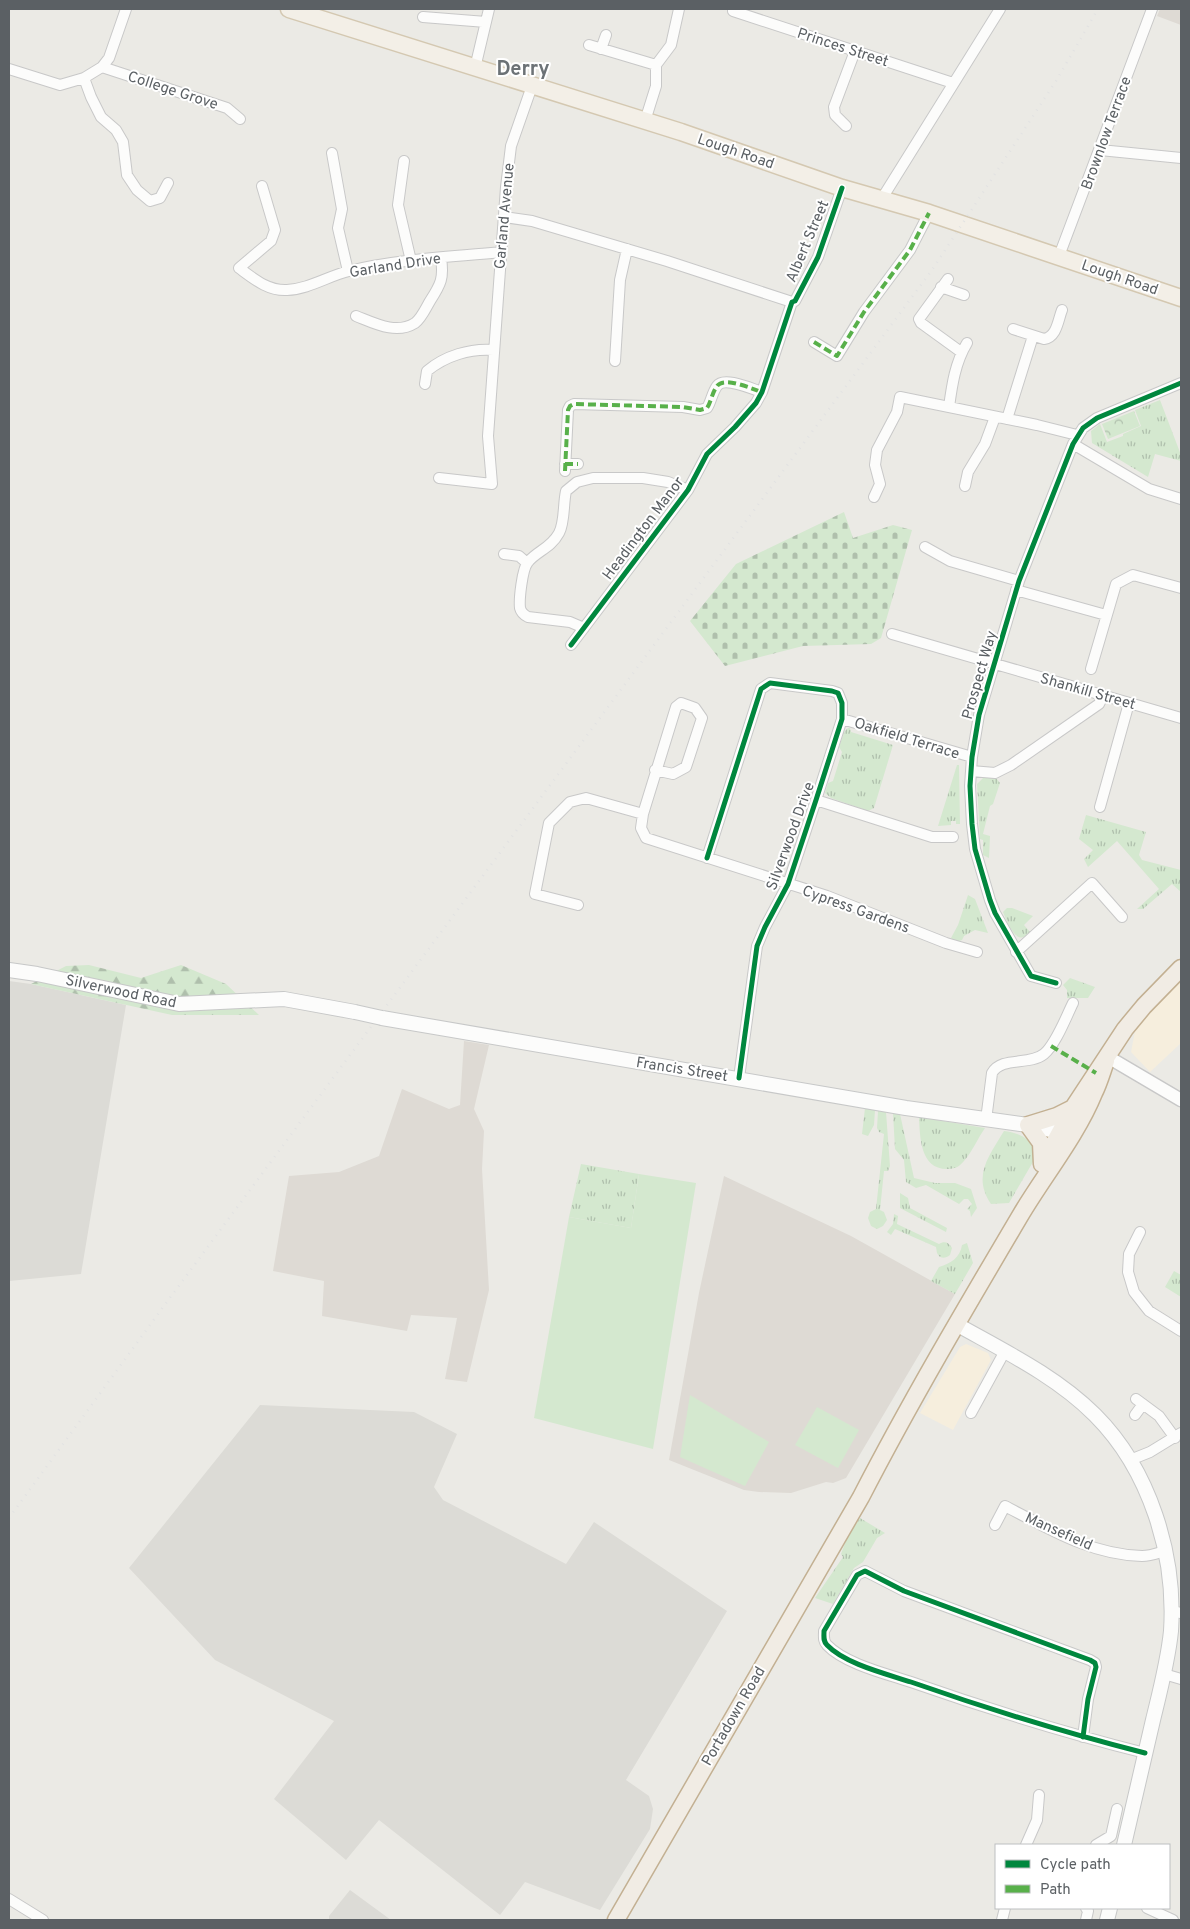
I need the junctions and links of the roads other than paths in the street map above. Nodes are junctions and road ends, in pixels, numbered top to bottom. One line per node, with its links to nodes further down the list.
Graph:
1 (126, 9): 15 (street)
2 (289, 9): 16 (main road, Lough Road)
3 (489, 9): 9 (street)
4 (678, 9): 14 (street)
5 (1000, 9): 19 (street)
6 (1152, 9): 24 (street, Brownlow Terrace)
7 (733, 12): 13 (street, Princes Street)
8 (423, 17): 9 (street)
9 (486, 22): 16 (street)
10 (606, 34): 12 (street)
11 (589, 45): 12 (street)
12 (601, 49): 14 (street)
13 (855, 51): 19 (street, Princes Street); 23 (street)
14 (656, 65): 22 (street)
15 (102, 67): 18 (street); 21 (street, College Grove)
16 (475, 68): 20 (main road, Lough Road)
17 (9, 69): 18 (street)
18 (84, 78): 28 (street)
19 (953, 83): 31 (street)
20 (532, 86): 22 (main road, Lough Road); 33 (street, Garland Avenue)
21 (240, 119)
22 (645, 121): 30 (main road, Lough Road)
23 (846, 126)
24 (1100, 150): 26 (street); 36 (street, Brownlow Terrace)
25 (332, 154): 39 (street)
26 (1181, 158)
27 (404, 162): 38 (street)
28 (168, 183)
29 (262, 186): 39 (street, Garland Drive)
30 (842, 188): 31 (main road, Lough Road); 42 (street, Albert Street)
31 (880, 200): 32 (main road, Lough Road)
32 (929, 213): 36 (main road, Lough Road); 47 (street)
33 (504, 217): 34 (street, Albert Street); 35 (street, Garland Avenue)
34 (627, 249): 42 (street, Albert Street); 49 (street)
35 (501, 252): 37 (street, Garland Drive); 48 (street, Garland Avenue)
36 (1059, 256): 41 (main road, Lough Road)
37 (441, 258): 38 (street, Garland Drive); 44 (street)
38 (411, 261): 39 (street, Garland Drive)
39 (348, 271)
40 (964, 295): 53 (street)
41 (1181, 298)
42 (792, 302): 52 (street, Headington Manor)
43 (1062, 310): 46 (street)
44 (356, 316)
45 (1013, 329): 46 (street)
46 (1032, 336): 55 (street)
47 (814, 342)
48 (494, 350): 51 (street); 58 (street, Garland Avenue)
49 (615, 361)
50 (1181, 383): 56 (street)
51 (425, 384)
52 (762, 392): 57 (street); 60 (street, Headington Manor)
53 (949, 407): 54 (street); 61 (street)
54 (994, 417): 55 (street); 59 (street)
55 (1007, 419): 56 (street)
56 (1075, 439): 62 (street); 66 (street, Prospect Way)
57 (578, 464)
58 (440, 478)
59 (965, 486)
60 (688, 490): 65 (street, Headington Manor); 69 (street, Headington Manor)
61 (874, 497)
62 (1181, 499)
63 (924, 547): 66 (street)
64 (504, 554): 65 (street)
65 (527, 563): 69 (street)
66 (1017, 586): 68 (street); 72 (street, Prospect Way)
67 (1181, 588): 68 (street)
68 (1106, 614): 73 (street)
69 (584, 628): 71 (street, Headington Manor)
70 (892, 634): 72 (street, Shankill Street)
71 (571, 646)
72 (994, 663): 74 (street, Shankill Street); 78 (street, Prospect Way)
73 (1091, 669)
74 (1103, 696): 75 (street, Shankill Street); 80 (street)
75 (1129, 703): 77 (street, Shankill Street); 82 (street)
76 (842, 718): 78 (street, Oakfield Terrace); 81 (street, Silverwood Drive); 85 (street)
77 (1181, 718)
78 (972, 757): 80 (street, Prospect Way)
79 (655, 770): 79 (street); 83 (street)
80 (971, 771): 90 (street, Prospect Way)
81 (816, 800): 84 (street); 86 (street, Silverwood Drive)
82 (1100, 807)
83 (643, 814): 85 (street, Cypress Gardens); 87 (street)
84 (953, 837)
85 (707, 858): 86 (street, Cypress Gardens)
86 (788, 884): 89 (street, Cypress Gardens); 97 (street, Silverwood Drive)
87 (578, 905)
88 (1122, 917): 90 (street)
89 (977, 952)
90 (1016, 952): 93 (street, Prospect Way)
91 (1181, 968): 96 (highway)
92 (9, 970): 95 (main road, Silverwood Road, bridge)
93 (1056, 983)
94 (1069, 1005): 100 (street)
95 (382, 1018): 97 (main road, Francis Street)
96 (1107, 1059): 98 (street); 99 (highway); 102 (highway)
97 (739, 1078): 100 (main road, Francis Street)
98 (1181, 1100)
99 (1073, 1108): 101 (highway); 102 (highway)
100 (986, 1120): 101 (main road, Francis Street)
101 (1028, 1125): 102 (main road, Francis Street); 103 (highway)
102 (1064, 1135): 103 (highway); 104 (highway)
103 (1042, 1167): 104 (highway)
104 (1030, 1198): 106 (highway, Portadown Road)
105 (1140, 1232): 107 (street)
106 (956, 1324): 108 (main road); 128 (highway, Portadown Road)
107 (1181, 1331)
108 (1005, 1352): 109 (street); 112 (main road)
109 (971, 1413)
110 (1134, 1415): 111 (street)
111 (1178, 1436): 112 (street)
112 (1130, 1460): 114 (main road)
113 (995, 1525): 114 (street, Mansefield)
114 (1165, 1551): 115 (main road)
115 (1176, 1612): 116 (main road)
116 (1164, 1674): 117 (street); 119 (main road)
117 (1181, 1679)
118 (1083, 1737): 118 (street); 119 (street)
119 (1145, 1753): 124 (main road)
120 (1039, 1795): 122 (street)
121 (1116, 1809): 123 (street)
122 (1026, 1844)
123 (1098, 1844)
124 (1124, 1844)
125 (9, 1898): 127 (street)
126 (1149, 1909): 129 (street)
127 (43, 1920)
128 (616, 1920)
129 (1173, 1920)

